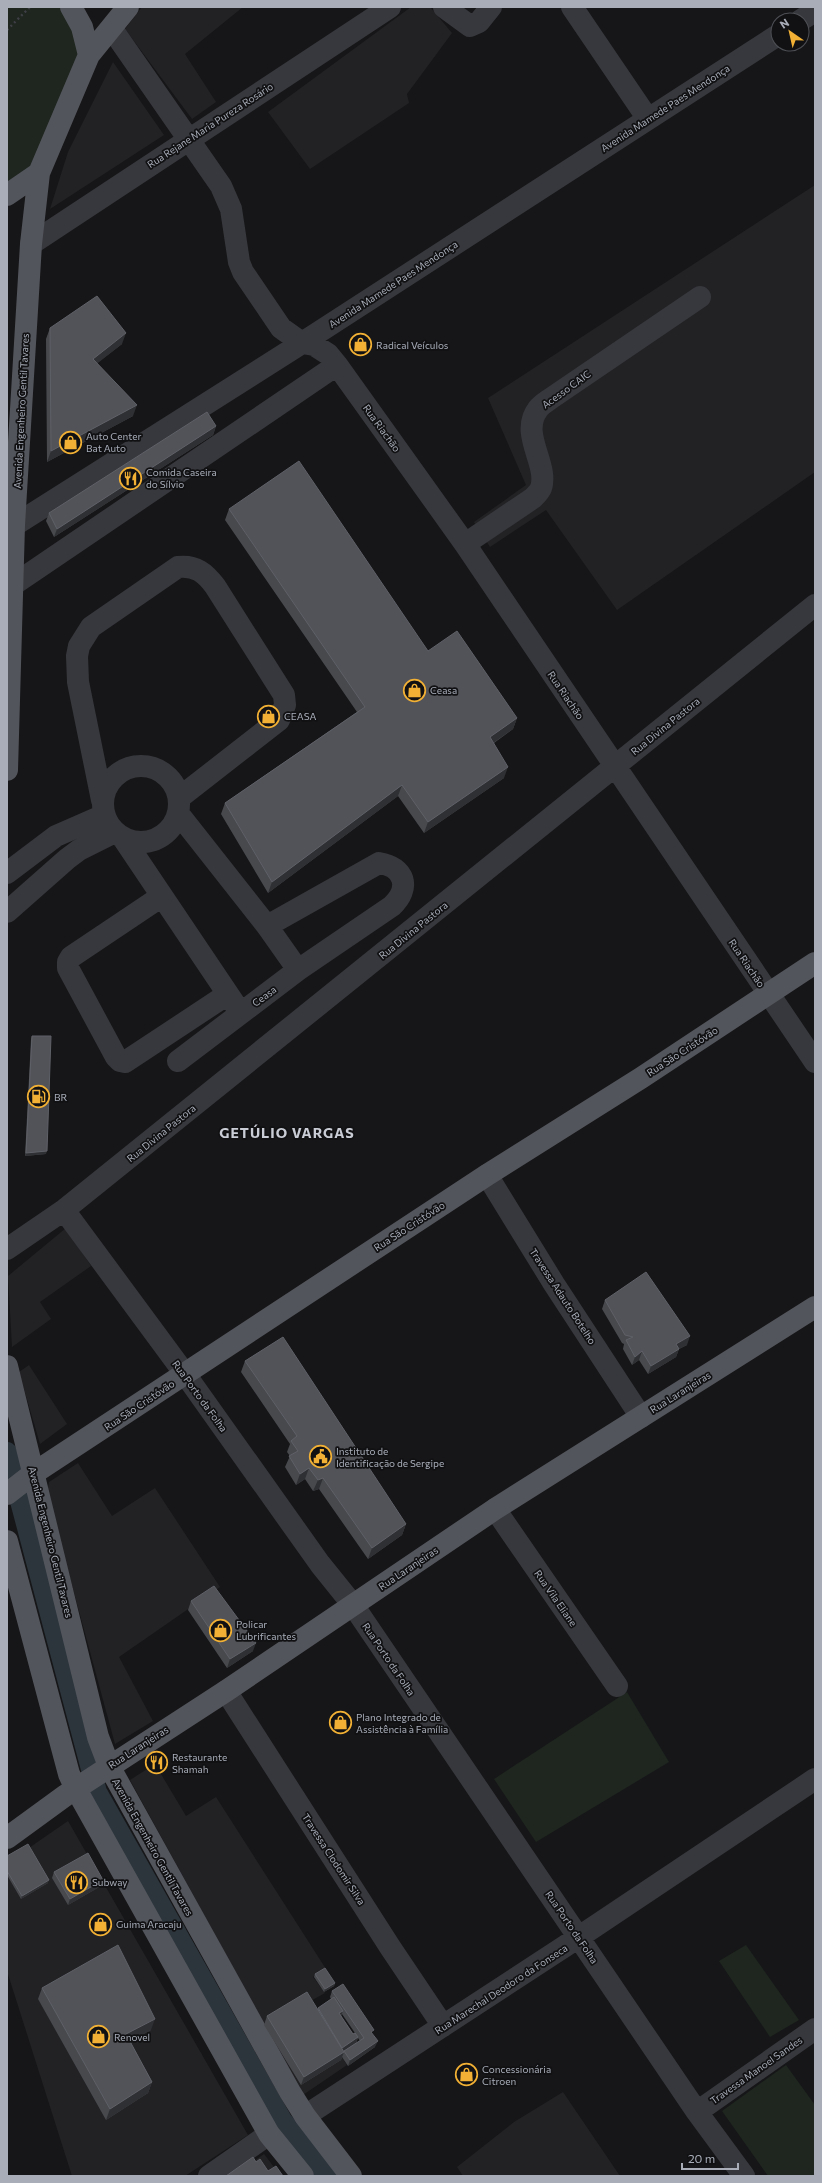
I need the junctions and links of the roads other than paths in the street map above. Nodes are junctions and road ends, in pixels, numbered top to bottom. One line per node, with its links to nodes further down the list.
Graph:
1 (71, 7): 9 (main road)
2 (128, 7): 7 (main road, Avenida Engenheiro Gentil Tavares)
3 (390, 7): 11 (street, Rua Rejane Maria Pureza Rosário)
4 (444, 7): 5 (street)
5 (491, 7)
6 (572, 7): 10 (street)
7 (112, 28): 9 (main road, Avenida Engenheiro Gentil Tavares); 11 (street, Rua Riachão)
8 (770, 40): 10 (street, Avenida Mamede Paes Mendonça)
9 (89, 55): 12 (main road, Avenida Engenheiro Gentil Tavares)
10 (648, 119): 16 (street, Avenida Mamede Paes Mendonça)
11 (189, 138): 14 (street, Rua Rejane Maria Pureza Rosário); 16 (street, Rua Riachão)
12 (39, 173): 13 (main road); 14 (main road, Avenida Engenheiro Gentil Tavares)
13 (7, 195)
14 (31, 244): 18 (main road, Avenida Engenheiro Gentil Tavares)
15 (700, 297): 19 (street, Acesso CAIC)
16 (302, 343): 17 (street, Rua Riachão); 18 (street, Avenida Mamede Paes Mendonça)
17 (337, 365): 19 (street, Rua Riachão); 20 (street)
18 (10, 528): 20 (main road, Avenida Engenheiro Gentil Tavares)
19 (465, 544): 22 (street, Rua Riachão)
20 (9, 587): 23 (main road, Avenida Engenheiro Gentil Tavares)
21 (815, 605): 22 (street, Rua Divina Pastora)
22 (614, 768): 33 (street, Rua Riachão); 38 (street, Rua Divina Pastora)
23 (7, 770)
24 (178, 806): 25 (street); 25 (street); 25 (street); 29 (street)
25 (111, 821): 26 (street); 27 (street, Ceasa); 28 (street)
26 (7, 873)
27 (162, 896): 32 (street, Ceasa); 32 (street)
28 (7, 912)
29 (267, 926): 31 (street); 31 (street, Ceasa)
30 (815, 963): 33 (main road, Rua São Cristóvão)
31 (298, 970): 34 (street, Ceasa)
32 (228, 994): 34 (street, Ceasa)
33 (768, 994): 36 (street, Rua Riachão); 37 (main road, Rua São Cristóvão)
34 (241, 1013): 35 (street)
35 (178, 1062)
36 (815, 1062)
37 (487, 1175): 42 (main road, Rua São Cristóvão); 43 (street, Travessa Adauto Botelho)
38 (64, 1210): 39 (street, Rua Divina Pastora); 42 (street, Rua Porto da Folha)
39 (7, 1248)
40 (815, 1306): 43 (main road, Rua Laranjeiras)
41 (7, 1366): 44 (main road, Avenida Engenheiro Gentil Tavares)
42 (185, 1374): 44 (main road, Rua São Cristóvão); 48 (street, Rua Porto da Folha)
43 (641, 1416): 46 (main road, Rua Laranjeiras)
44 (33, 1475): 45 (main road, Rua São Cristóvão); 51 (main road, Avenida Engenheiro Gentil Tavares)
45 (7, 1494)
46 (495, 1509): 48 (main road, Rua Laranjeiras); 49 (street, Rua Vila Eliane)
47 (7, 1540): 53 (main road)
48 (353, 1605): 50 (main road, Rua Laranjeiras); 55 (street, Rua Porto da Folha)
49 (617, 1686)
50 (226, 1691): 51 (main road, Rua Laranjeiras); 56 (street, Travessa Clodomir Silva)
51 (107, 1767): 53 (main road, Rua Laranjeiras); 59 (main road, Avenida Engenheiro Gentil Tavares)
52 (815, 1779): 55 (street, Rua Marechal Deodoro da Fonseca)
53 (79, 1787): 54 (main road, Rua Laranjeiras); 60 (main road)
54 (7, 1838)
55 (579, 1937): 56 (street, Rua Marechal Deodoro da Fonseca); 58 (street, Rua Porto da Folha)
56 (443, 2026): 59 (street, Rua Marechal Deodoro da Fonseca)
57 (815, 2029): 58 (street, Travessa Manoel Sandes)
58 (697, 2112): 64 (street, Rua Porto da Folha)
59 (305, 2116): 63 (main road, Avenida Engenheiro Gentil Tavares)
60 (269, 2134): 61 (street); 62 (main road)
61 (209, 2176)
62 (303, 2176)
63 (351, 2176)
64 (744, 2176)

